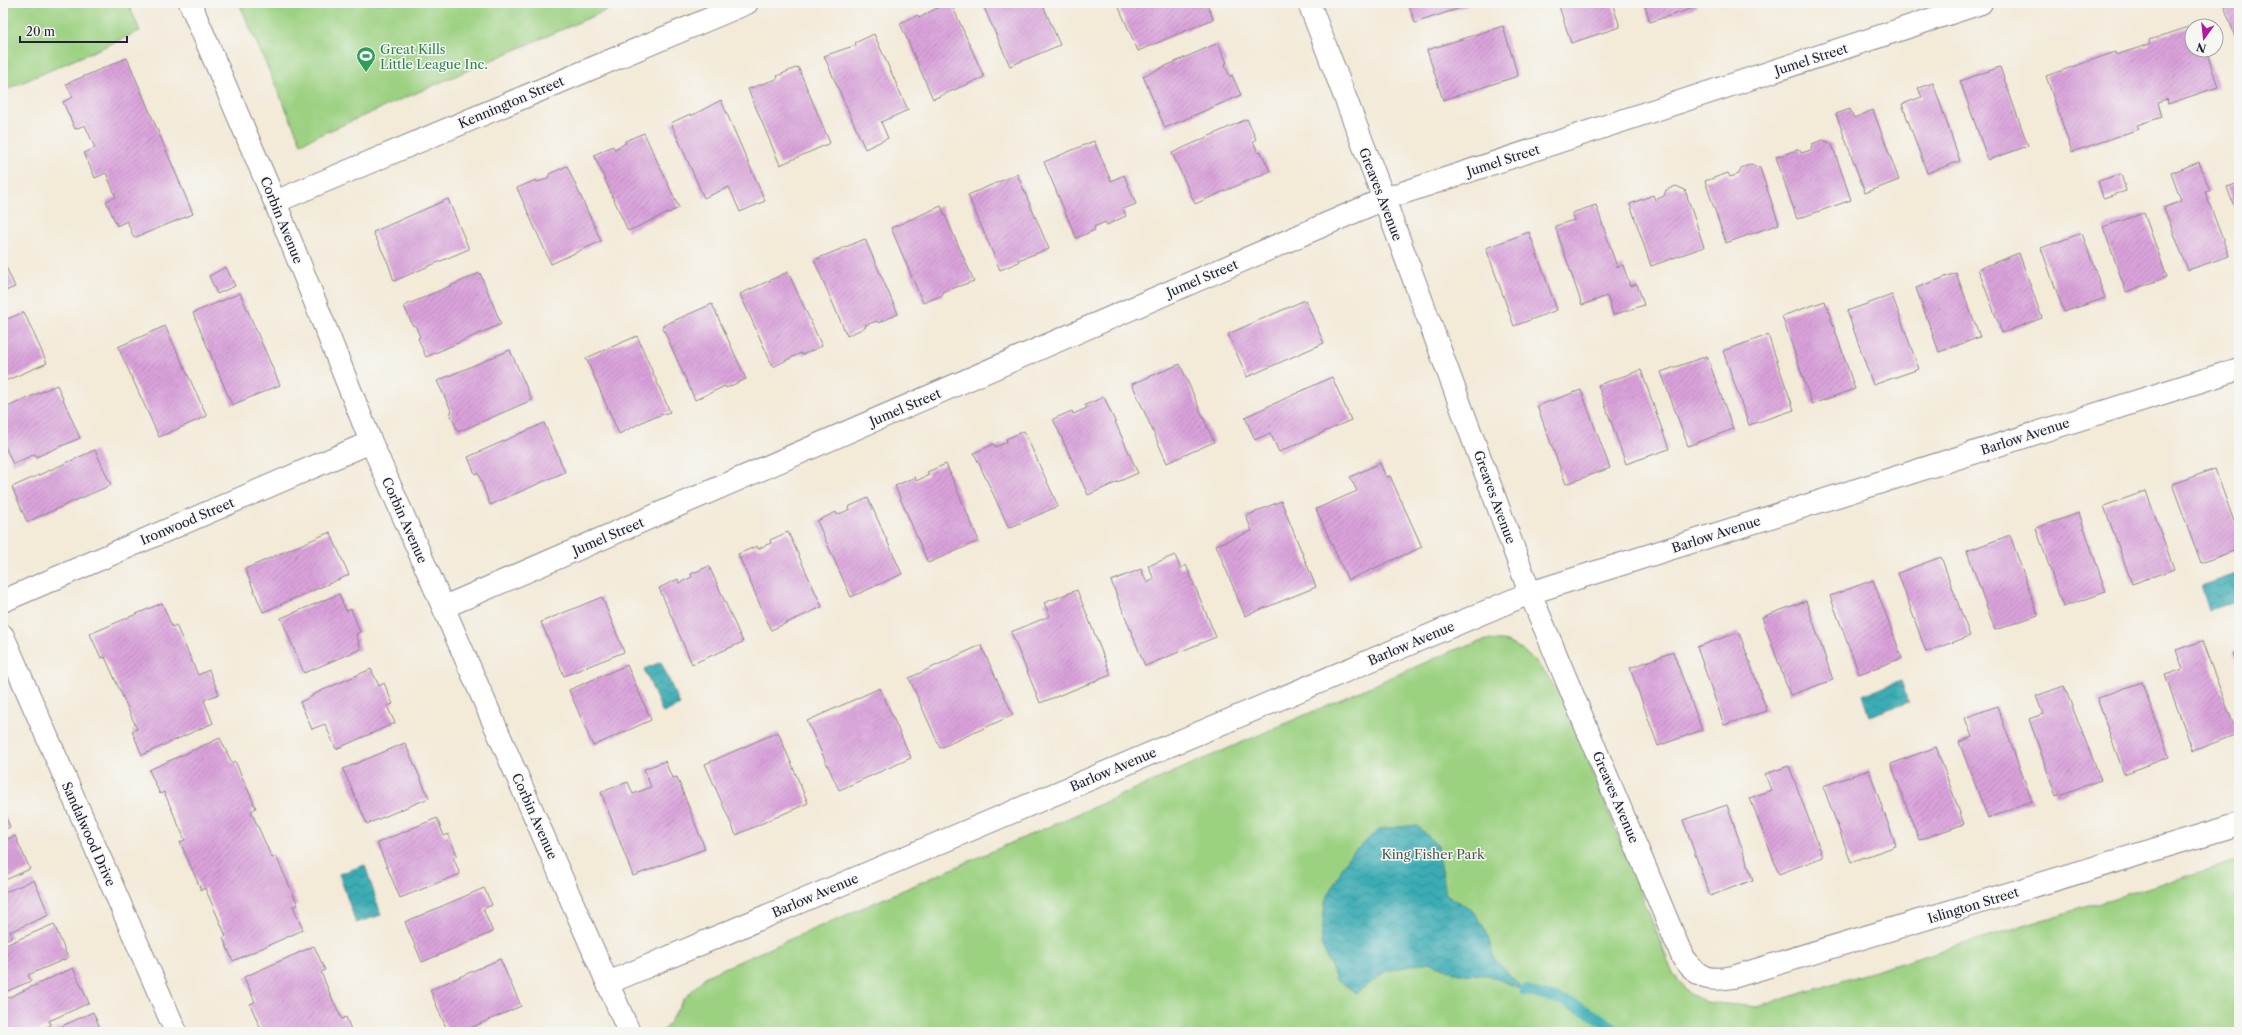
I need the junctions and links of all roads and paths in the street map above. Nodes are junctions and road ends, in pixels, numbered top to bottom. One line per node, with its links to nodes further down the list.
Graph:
1 (190, 3): 6 (street, Corbin Avenue)
2 (747, 3): 6 (street, Kennington Street)
3 (1308, 3): 5 (street, Greaves Avenue)
4 (1981, 3): 5 (street, Jumel Street)
5 (1384, 199): 9 (street, Greaves Avenue); 11 (street, Jumel Street)
6 (275, 202): 8 (street, Corbin Avenue)
7 (2239, 369): 9 (street, Barlow Avenue)
8 (371, 442): 10 (street, Ironwood Street); 11 (street, Corbin Avenue)
9 (1530, 593): 14 (street, Greaves Avenue); 15 (street, Barlow Avenue)
10 (3, 601)
11 (444, 607): 15 (street, Corbin Avenue)
12 (3, 636): 16 (street, Sandalwood Drive)
13 (2239, 824): 14 (street, Islington Street)
14 (1705, 978)
15 (608, 983): 17 (street, Corbin Avenue)
16 (176, 1032)
17 (629, 1032)

